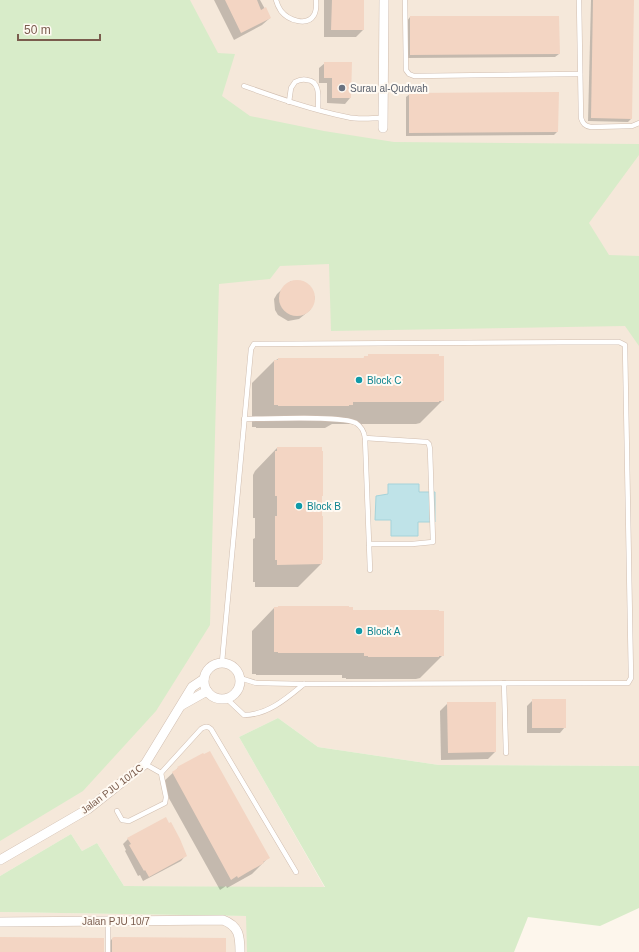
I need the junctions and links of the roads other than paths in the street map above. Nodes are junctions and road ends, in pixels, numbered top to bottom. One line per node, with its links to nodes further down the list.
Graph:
1 (276, 0): 2 (lane)
2 (316, 0)
3 (384, 0): 10 (street)
4 (405, 0): 6 (lane)
5 (579, 0): 6 (lane)
6 (580, 74): 11 (lane)
7 (244, 86): 8 (lane)
8 (289, 102): 9 (lane); 9 (lane)
9 (318, 109): 10 (lane)
10 (383, 118): 12 (street)
11 (639, 124)
12 (383, 128)
13 (244, 419): 14 (lane); 17 (lane); 20 (lane)
14 (365, 438): 15 (lane); 15 (lane)
15 (369, 544): 16 (lane)
16 (370, 570)
17 (222, 662): 18 (street); 19 (street)
18 (240, 678): 21 (lane); 23 (street)
19 (204, 679): 22 (street); 24 (street, Jalan PJU 10/1C)
20 (504, 683): 21 (lane); 25 (lane)
21 (304, 684): 23 (lane)
22 (207, 691): 23 (street); 24 (street, Jalan PJU 10/1C)
23 (226, 698)
24 (181, 706): 26 (street, Jalan PJU 10/1C)
25 (506, 753)
26 (145, 764): 27 (lane); 29 (street, Jalan PJU 10/1C)
27 (161, 774): 28 (lane); 30 (lane)
28 (117, 812)
29 (0, 860)
30 (296, 872)
31 (108, 921): 32 (street, Jalan PJU 10/7); 33 (lane); 34 (street, Jalan PJU 10/7)
32 (0, 922)
33 (108, 952)
34 (240, 952)

